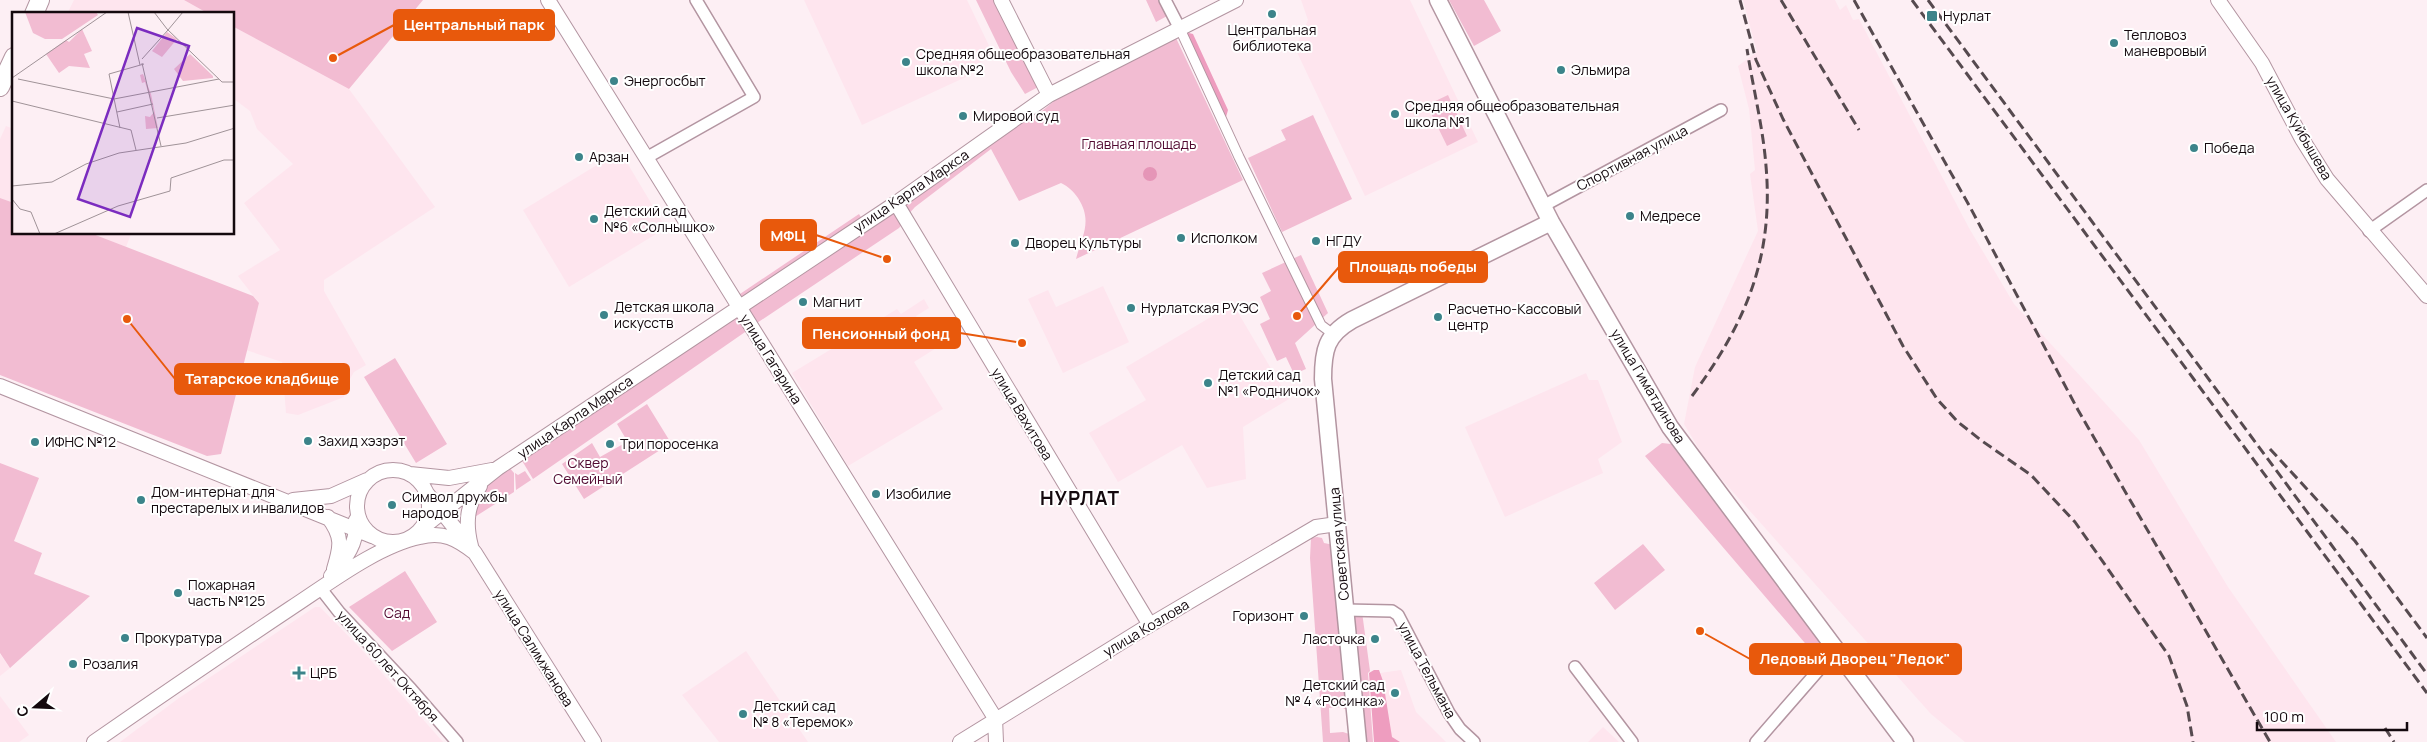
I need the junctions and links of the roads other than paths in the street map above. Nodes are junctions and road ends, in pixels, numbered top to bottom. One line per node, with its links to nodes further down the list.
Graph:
1 (40, 0): 9 (main road)
2 (548, 0): 15 (street, улица Гагарина)
3 (696, 0): 15 (street)
4 (1000, 0): 13 (street)
5 (1165, 0): 10 (street)
6 (1236, 0): 10 (street, улица Карла Маркса)
7 (1438, 0): 18 (main road, улица Гиматдинова)
8 (2218, 0): 20 (street, улица Куйбышева)
9 (35, 12)
10 (1180, 29): 13 (street, улица Карла Маркса); 23 (street)
11 (12, 61): 12 (main road)
12 (0, 87)
13 (1049, 95): 17 (street, улица Карла Маркса)
14 (1721, 110): 18 (street, Спортивная улица)
15 (646, 158): 22 (street, улица Гагарина)
16 (2427, 190): 20 (street)
17 (896, 203): 22 (street, улица Карла Маркса); 42 (street, улица Вахитова)
18 (1543, 206): 19 (main road, улица Гиматдинова)
19 (1551, 222): 23 (main road); 43 (main road, улица Гиматдинова)
20 (2369, 231): 21 (street, улица Куйбышева)
21 (2427, 296)
22 (739, 307): 25 (street, улица Карла Маркса); 45 (street, улица Гагарина)
23 (1330, 340): 34 (main road, Советская улица)
24 (0, 386): 30 (street)
25 (498, 468): 26 (street, улица Карла Маркса); 28 (street, улица Карла Маркса)
26 (407, 473): 27 (street); 29 (street)
27 (372, 477): 30 (street); 31 (street)
28 (485, 478): 32 (street, улица Карла Маркса); 39 (street)
29 (425, 491): 32 (street); 36 (street)
30 (284, 500): 33 (street)
31 (357, 504): 35 (street); 37 (street)
32 (443, 511): 36 (street, улица Карла Маркса); 39 (street)
33 (328, 516): 35 (street); 40 (street)
34 (1337, 524): 41 (main road, Советская улица); 42 (street, улица Козлова)
35 (357, 529): 37 (street); 40 (street)
36 (421, 529): 38 (street)
37 (372, 536): 38 (street)
38 (400, 542): 39 (street); 40 (street)
39 (475, 553): 48 (street, улица Салимжанова)
40 (326, 583): 46 (street); 47 (street, улица 60 лет Октября)
41 (1345, 610): 51 (main road, Советская улица); 52 (street, улица Тельмана)
42 (1150, 625): 45 (street, улица Козлова)
43 (1837, 649): 54 (street); 55 (main road, улица Гиматдинова)
44 (1575, 667): 53 (street)
45 (995, 718): 49 (street, улица Козлова); 50 (street)
46 (94, 742)
47 (457, 742)
48 (594, 742)
49 (960, 742)
50 (996, 742)
51 (1358, 742)
52 (1474, 742)
53 (1632, 742)
54 (1756, 742)
55 (1905, 742)

